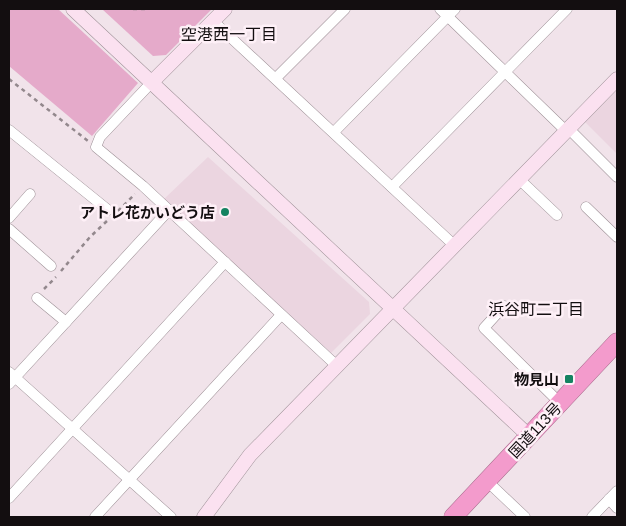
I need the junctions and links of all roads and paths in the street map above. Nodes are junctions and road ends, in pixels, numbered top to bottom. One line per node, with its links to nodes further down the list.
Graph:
1 (73, 9): 13 (street)
2 (133, 9): 3 (path)
3 (148, 9)
4 (225, 9): 8 (street)
5 (345, 9): 10 (street)
6 (567, 9): 9 (street)
7 (447, 11): 9 (street); 16 (street)
8 (213, 20): 10 (street); 13 (street)
9 (505, 72): 14 (street); 21 (street)
10 (276, 78): 16 (street)
11 (9, 79): 17 (path)
12 (617, 79): 14 (street)
13 (152, 82): 17 (street); 35 (street)
14 (567, 129): 18 (street); 19 (street)
15 (9, 130): 24 (street)
16 (334, 132): 21 (street)
17 (96, 147): 20 (street)
18 (617, 177)
19 (520, 178): 26 (street); 30 (street)
20 (143, 186): 25 (street); 33 (path)
21 (392, 187): 30 (street)
22 (30, 194): 27 (street)
23 (586, 207): 29 (street)
24 (108, 210)
25 (169, 210): 31 (street); 37 (street)
26 (557, 215)
27 (9, 218)
28 (9, 229): 32 (street)
29 (617, 237)
30 (455, 246): 35 (street)
31 (225, 262): 36 (street); 42 (street)
32 (51, 266)
33 (37, 298): 37 (street)
34 (504, 306): 41 (street)
35 (394, 308): 39 (street); 43 (street)
36 (281, 315): 39 (street); 44 (street)
37 (66, 322): 40 (street)
38 (617, 342): 41 (highway, 国道113号)
39 (337, 366): 52 (street)
40 (11, 378): 42 (street)
41 (560, 403): 43 (highway, 国道113号)
42 (73, 428): 44 (street); 47 (street)
43 (529, 436): 45 (highway, 国道113号)
44 (130, 479): 50 (street); 51 (street)
45 (487, 481): 53 (highway, 国道113号); 54 (street)
46 (617, 491): 48 (street)
47 (9, 498)
48 (609, 499): 49 (street); 55 (street)
49 (617, 508)
50 (95, 517)
51 (171, 517)
52 (204, 517)
53 (453, 517)
54 (525, 517)
55 (592, 517)

